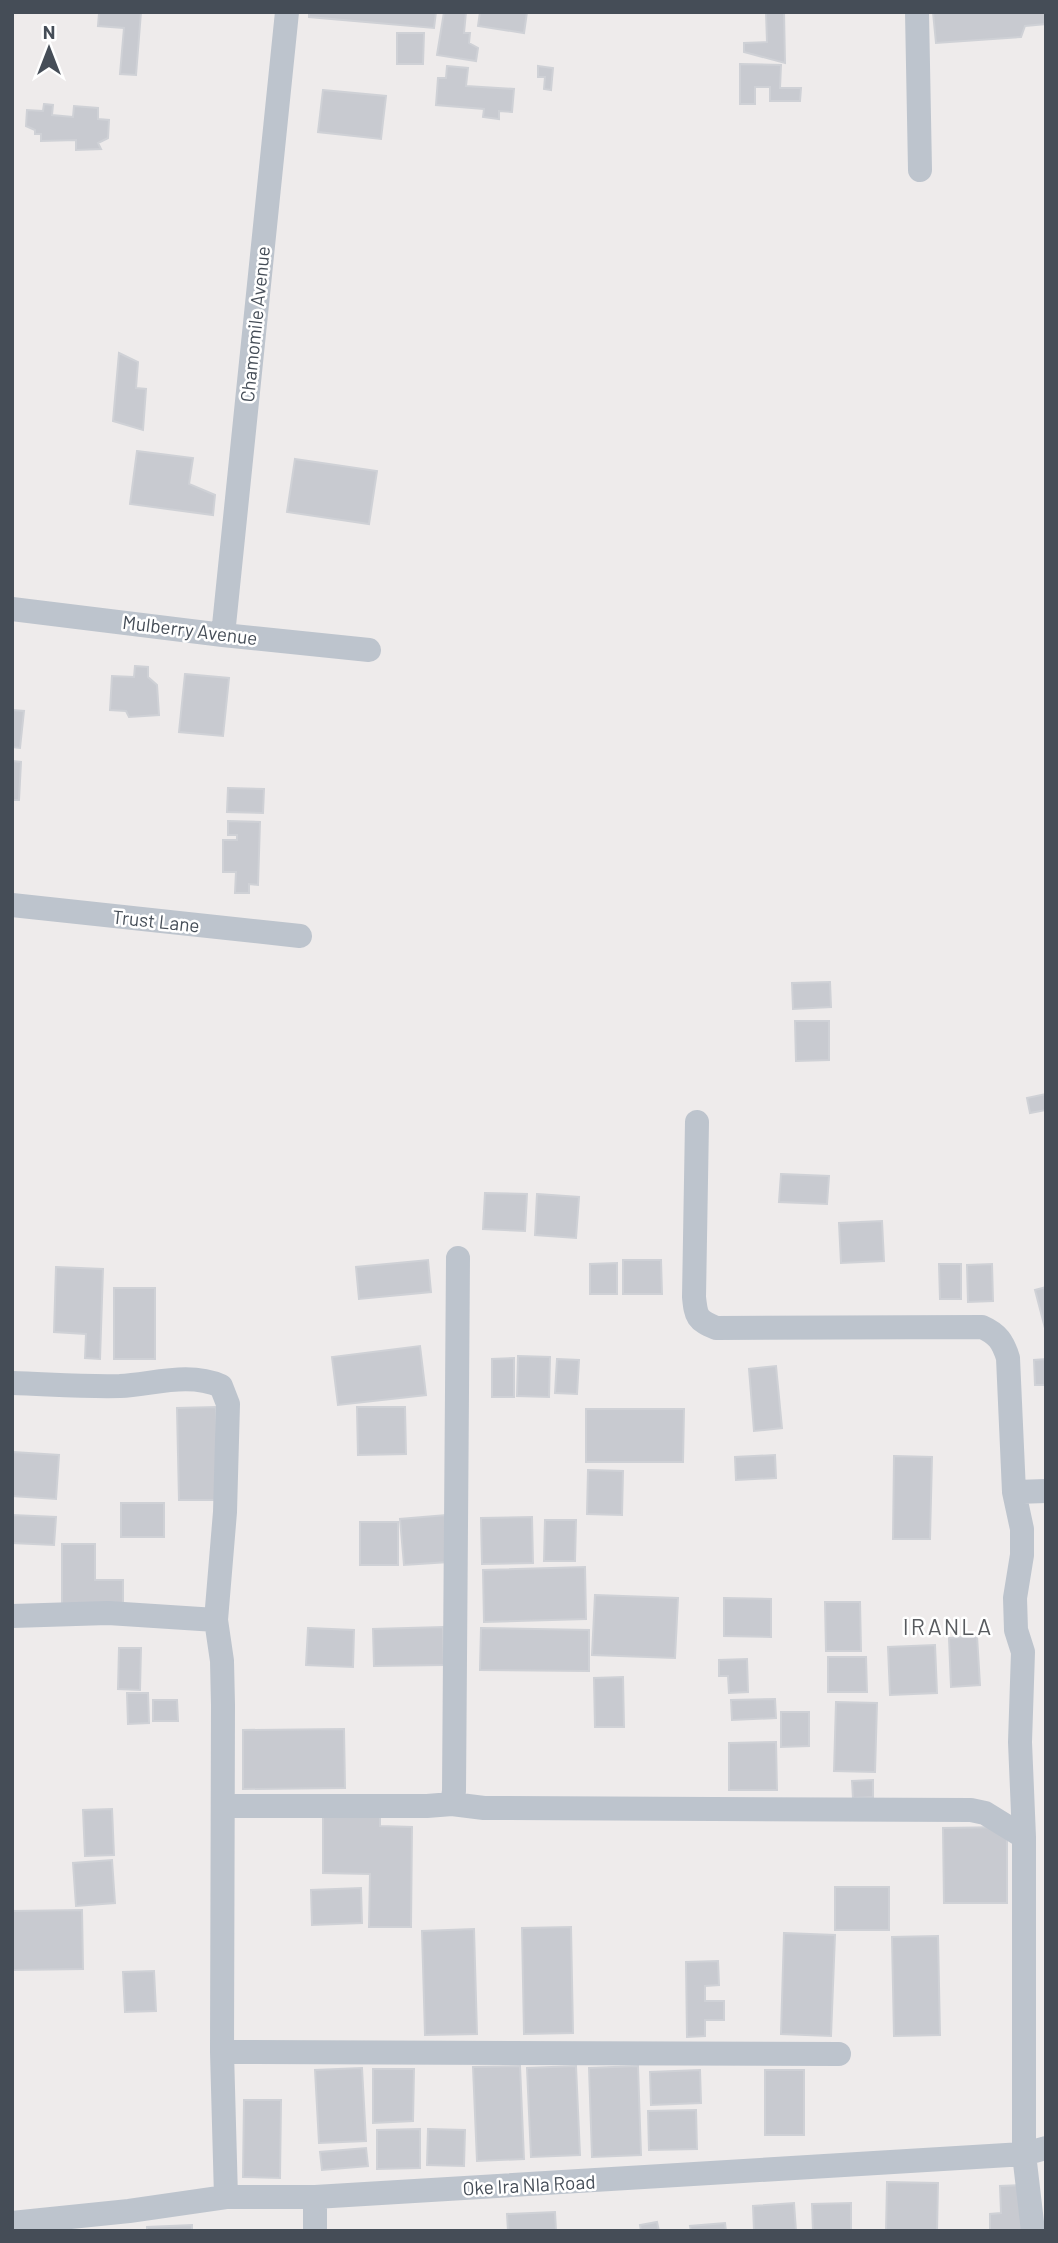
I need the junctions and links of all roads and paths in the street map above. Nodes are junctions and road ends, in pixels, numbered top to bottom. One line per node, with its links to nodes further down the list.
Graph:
1 (287, 12): 5 (street, Chamomile Avenue)
2 (917, 12): 3 (street)
3 (920, 170)
4 (12, 609): 5 (street, Mulberry Avenue)
5 (223, 635): 6 (street, Mulberry Avenue)
6 (369, 650)
7 (12, 905): 8 (street, Trust Lane)
8 (300, 936)
9 (696, 1122): 13 (street)
10 (458, 1258): 16 (street)
11 (12, 1383): 15 (street)
12 (1046, 1491): 13 (street)
13 (1013, 1492): 18 (street)
14 (12, 1616): 15 (street)
15 (216, 1620): 17 (street)
16 (452, 1804): 17 (street); 18 (street)
17 (223, 1805): 19 (street)
18 (1024, 1837): 21 (street)
19 (222, 2052): 20 (street); 22 (street)
20 (839, 2054)
21 (1035, 2151): 23 (street, Oke Ira Nla Road); 26 (street)
22 (226, 2197): 23 (street, Oke Ira Nla Road); 24 (street, Oke Ira Nla Road)
23 (315, 2197): 25 (street)
24 (12, 2223)
25 (315, 2231)
26 (1033, 2231)

